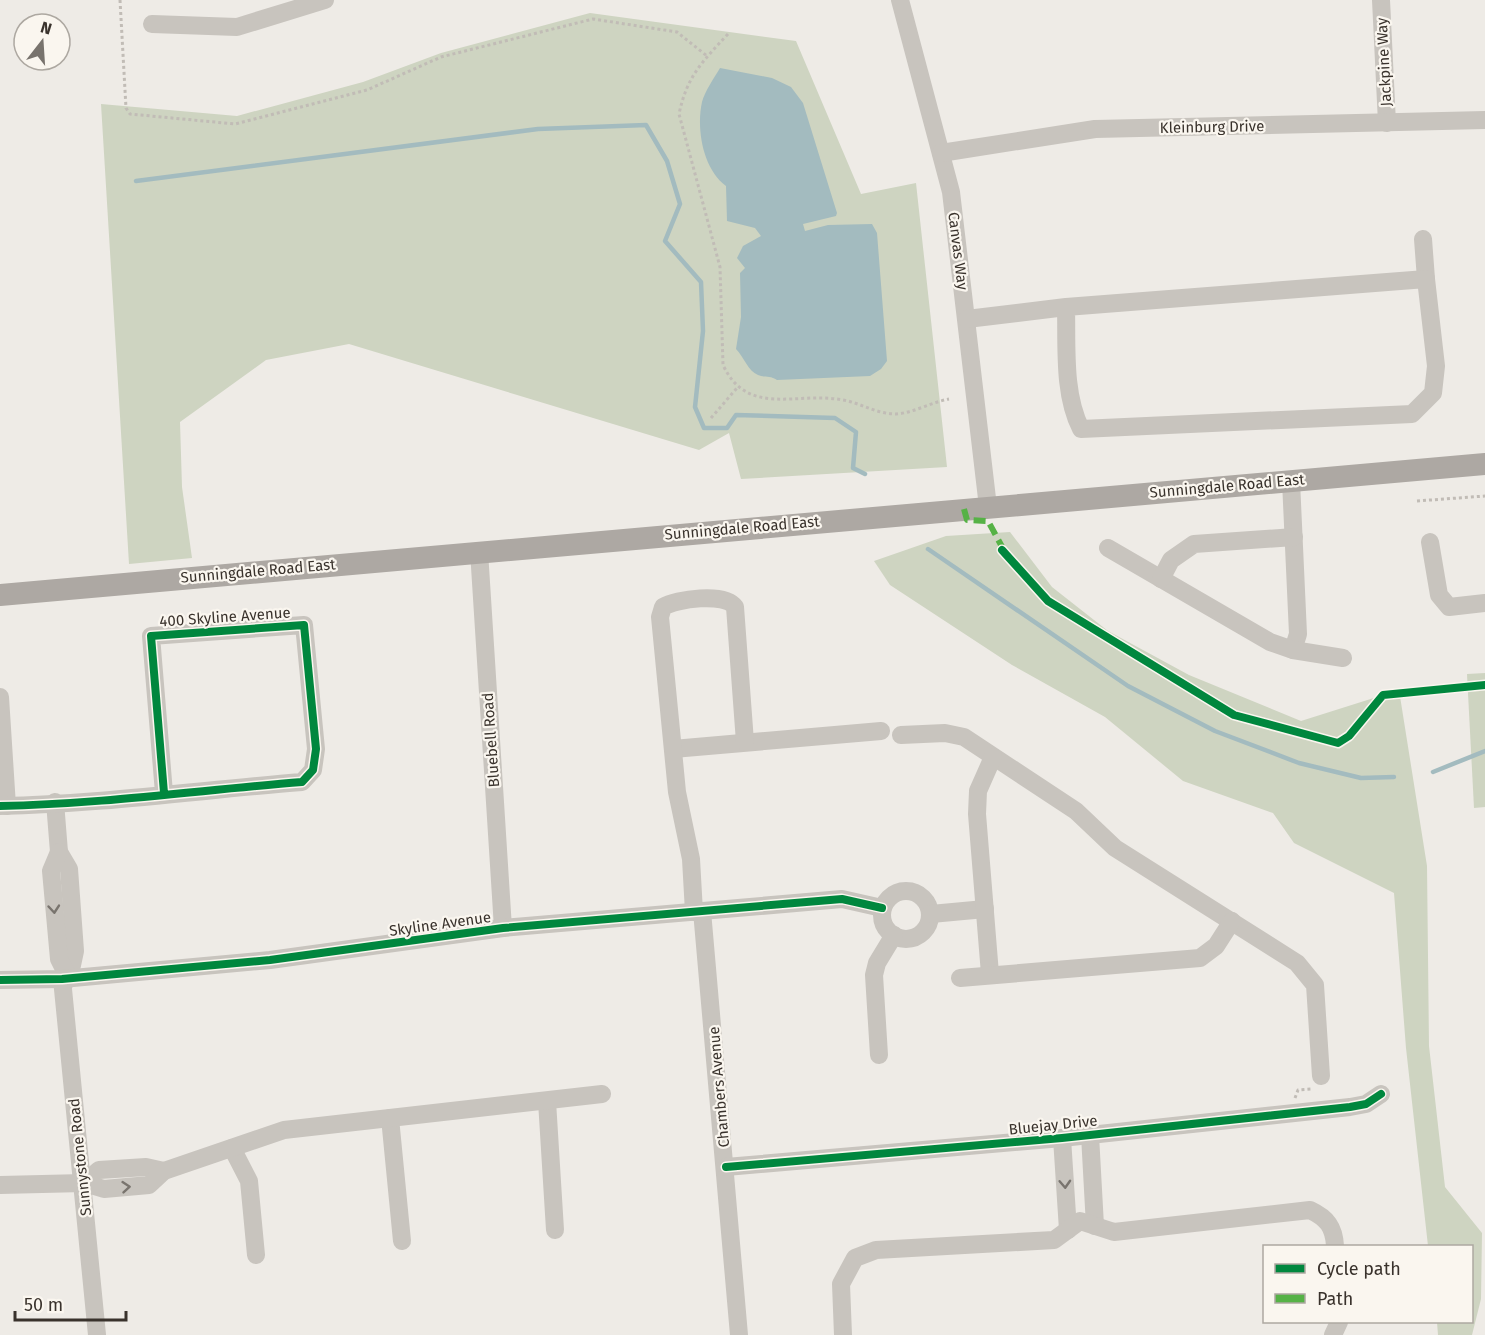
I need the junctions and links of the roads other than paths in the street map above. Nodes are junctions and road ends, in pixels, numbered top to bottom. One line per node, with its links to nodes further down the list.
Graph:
1 (325, 0): 4 (street)
2 (900, 0): 7 (street, Canvas Way)
3 (1381, 0): 6 (street, Jackpine Way)
4 (152, 24)
5 (1485, 120): 6 (street, Kleinburg Drive)
6 (1387, 123): 7 (street, Kleinburg Drive)
7 (941, 153): 11 (street, Canvas Way)
8 (1423, 239): 9 (street)
9 (1426, 279): 10 (street); 10 (street)
10 (1066, 307): 11 (street)
11 (967, 319): 14 (street, Canvas Way)
12 (1485, 464): 13 (main road, Sunningdale Road East)
13 (1291, 481): 14 (main road, Sunningdale Road East); 15 (street)
14 (988, 507): 18 (main road, Sunningdale Road East)
15 (1294, 537): 19 (street); 22 (street)
16 (1430, 542): 21 (street)
17 (1108, 548): 19 (street)
18 (479, 551): 20 (main road, Sunningdale Road East); 38 (street, Bluebell Road)
19 (1161, 579): 22 (street)
20 (0, 595)
21 (1485, 603)
22 (1293, 650): 23 (street)
23 (1343, 658)
24 (0, 698): 32 (street, 400 Skyline Avenue)
25 (881, 731): 27 (street)
26 (901, 735): 29 (street)
27 (745, 742): 28 (street); 28 (street, Chambers Avenue)
28 (673, 748): 35 (street, Chambers Avenue)
29 (993, 757): 34 (street); 37 (street)
30 (164, 794): 30 (street, 400 Skyline Avenue); 31 (street, 400 Skyline Avenue)
31 (55, 802): 32 (street, 400 Skyline Avenue); 42 (street)
32 (4, 806)
33 (882, 908): 35 (street, Skyline Avenue); 36 (street); 39 (street)
34 (985, 909): 36 (street); 40 (street)
35 (698, 912): 38 (street, Skyline Avenue); 53 (street, Chambers Avenue)
36 (931, 914): 39 (street)
37 (1232, 921): 40 (street); 45 (street)
38 (503, 928): 42 (street, Skyline Avenue)
39 (894, 935): 44 (street)
40 (990, 974): 41 (street)
41 (960, 978)
42 (66, 979): 43 (street, Skyline Avenue); 54 (street, Sunnystone Road)
43 (0, 980)
44 (879, 1055)
45 (1321, 1076)
46 (602, 1094): 48 (street)
47 (1381, 1094): 50 (street, Bluejay Drive)
48 (547, 1101): 49 (street); 57 (street)
49 (390, 1118): 52 (street); 59 (street)
50 (1090, 1135): 51 (street, Bluejay Drive); 56 (street)
51 (1062, 1138): 53 (street, Bluejay Drive); 58 (street, one-way to 58)
52 (232, 1148): 54 (street); 61 (street)
53 (726, 1167): 63 (street, Chambers Avenue)
54 (84, 1183): 55 (street); 62 (street, Sunnystone Road)
55 (0, 1185)
56 (1095, 1226): 58 (street); 60 (street)
57 (555, 1230)
58 (1068, 1230): 64 (street)
59 (402, 1241)
60 (1335, 1245)
61 (256, 1255)
62 (97, 1335)
63 (740, 1335)
64 (843, 1335)

